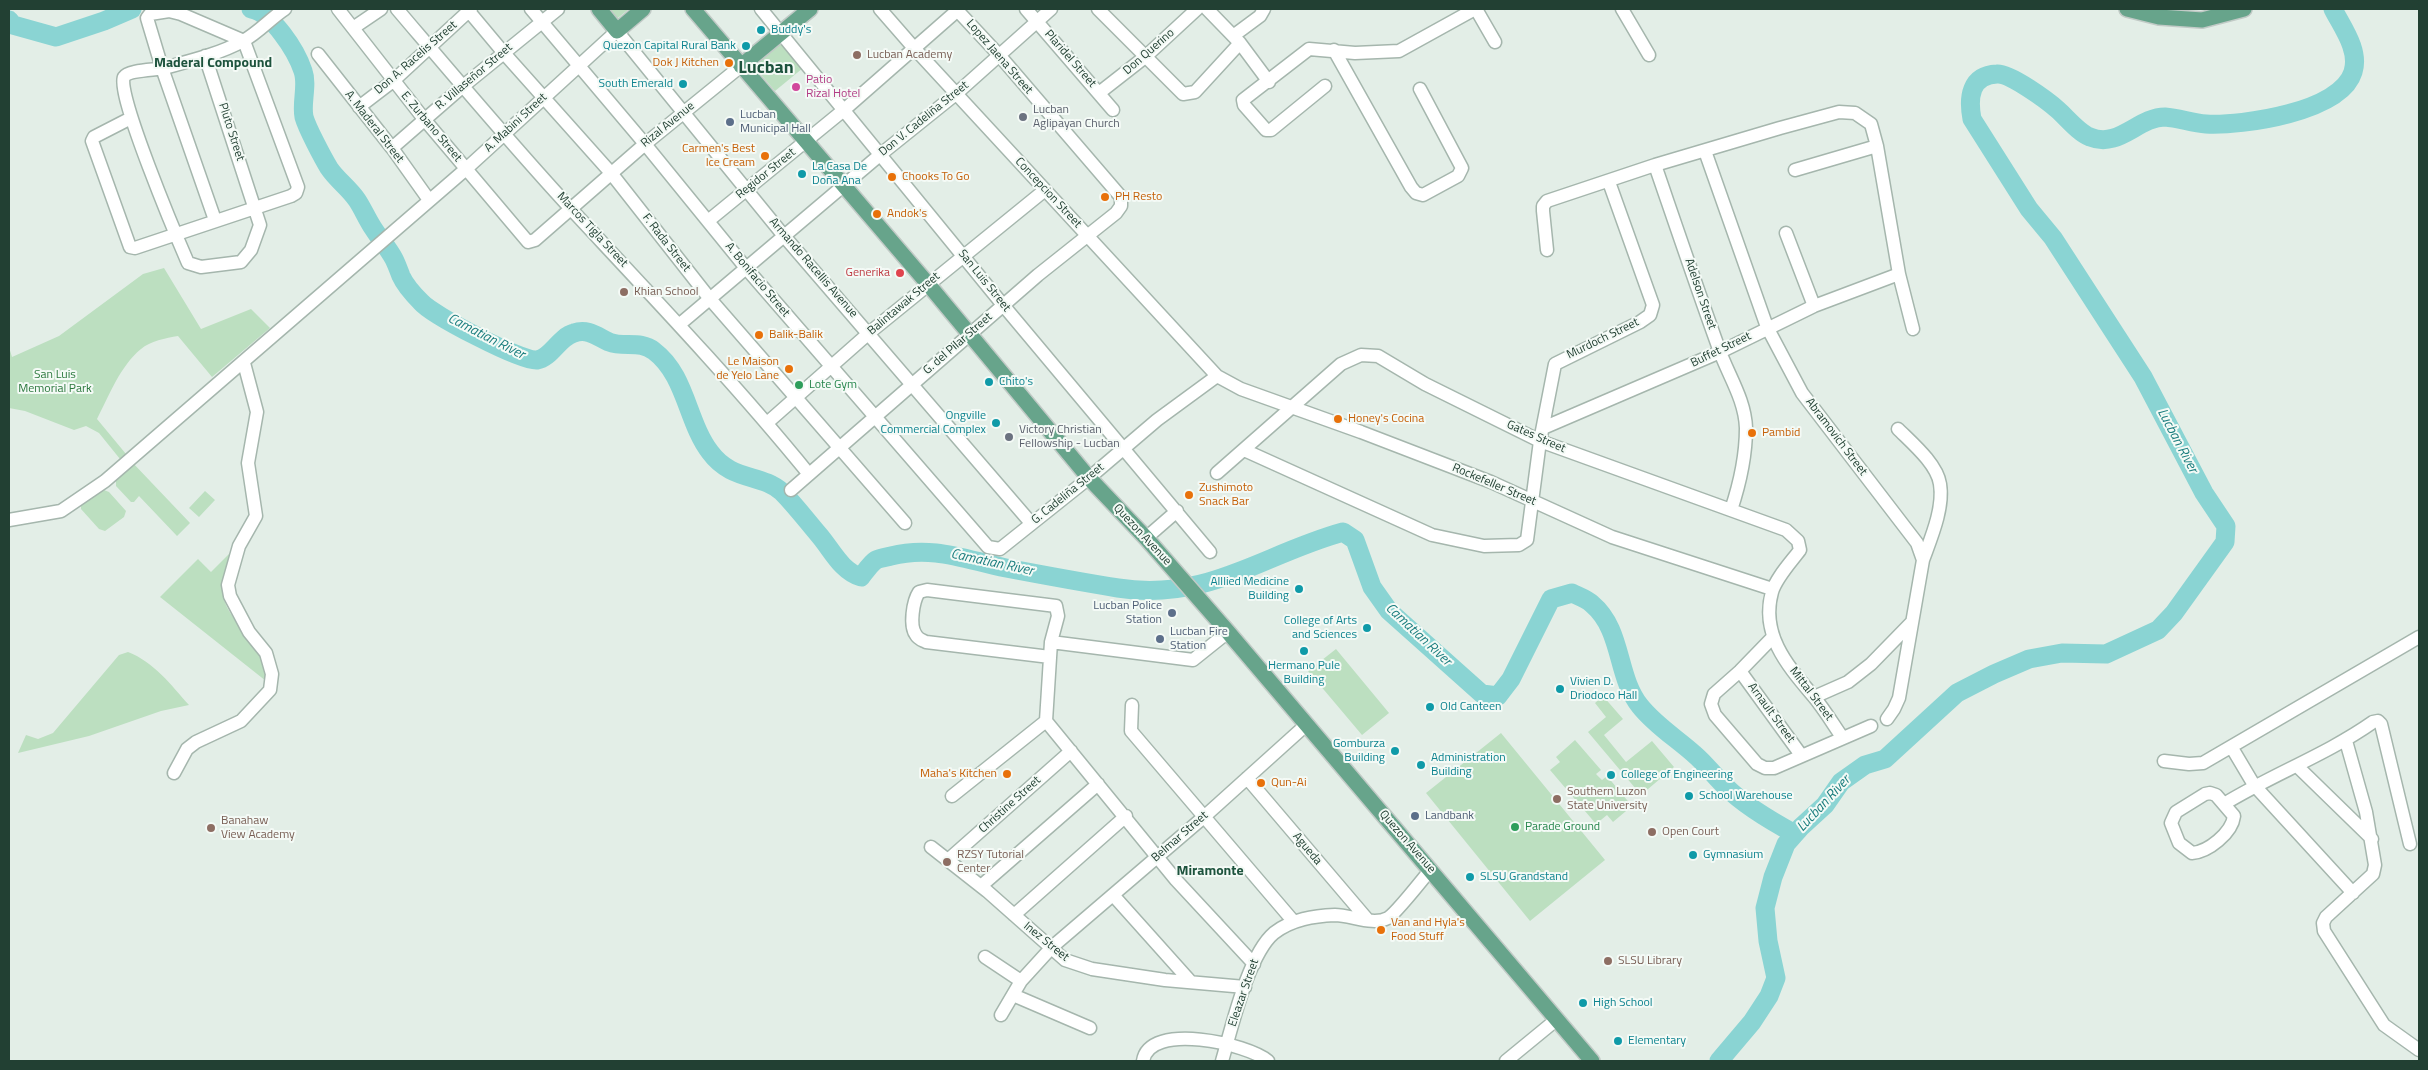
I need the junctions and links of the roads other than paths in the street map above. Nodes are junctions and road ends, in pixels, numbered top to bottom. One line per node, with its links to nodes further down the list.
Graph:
1 (338, 9): 27 (street, E. Zurbano Street)
2 (381, 9): 27 (street)
3 (397, 9): 33 (street, Marcos Tigla Street)
4 (469, 9): 33 (street, Don A. Racelis Street); 36 (street, F. Rada Street)
5 (531, 9): 25 (street, A. Bonifacio Street)
6 (558, 9): 25 (street, R. Villaseñor Street)
7 (599, 9): 28 (main road, Armando Racellis Avenue)
8 (643, 9): 28 (main road, A. Mabini Street)
9 (693, 9): 43 (main road, Quezon Avenue)
10 (761, 9): 29 (street, San Luis Street)
11 (810, 9): 29 (main road, Rizal Avenue)
12 (880, 9): 34 (street, Concepcion Street)
13 (958, 9): 34 (street, Regidor Street); 38 (street, Lopez Jaena Street)
14 (1026, 9): 26 (street, Plaridel Street)
15 (1051, 9): 26 (street, Don V. Cadeliña Street)
16 (1098, 9): 41 (street)
17 (1198, 9): 41 (street, Don Querino)
18 (1206, 9): 30 (street)
19 (1264, 9): 30 (street)
20 (1476, 9): 32 (street); 35 (street)
21 (1622, 9): 39 (street)
22 (2127, 9): 23 (main road)
23 (2244, 9)
24 (276, 15): 31 (street)
25 (542, 22): 36 (street, R. Villaseñor Street); 42 (street, A. Bonifacio Street)
26 (1037, 22): 38 (street, Don V. Cadeliña Street); 51 (street, Plaridel Street)
27 (354, 28): 45 (street, E. Zurbano Street)
28 (617, 31): 42 (street, A. Mabini Street); 56 (street, Armando Racellis Avenue)
29 (781, 33): 43 (main road, Rizal Avenue); 54 (street, San Luis Street)
30 (1236, 39): 41 (street); 46 (street)
31 (244, 41): 40 (street); 44 (street); 76 (street)
32 (1495, 42)
33 (430, 47): 45 (street, Don A. Racelis Street); 48 (street, Marcos Tigla Street)
34 (914, 48): 50 (street, Concepcion Street); 54 (street, Regidor Street)
35 (1334, 50): 46 (street); 49 (street)
36 (503, 52): 48 (street, R. Villaseñor Street); 52 (street, F. Rada Street)
37 (318, 54): 53 (street, A. Maderal Street)
38 (999, 55): 50 (street, Don V. Cadeliña Street); 74 (street, Lopez Jaena Street)
39 (1648, 55)
40 (206, 56): 44 (street); 76 (street, Pluto Street)
41 (1145, 57): 51 (street, Don Querino)
42 (578, 65): 52 (street, A. Mabini Street); 61 (street, A. Bonifacio Street)
43 (741, 66): 56 (street, Rizal Avenue); 60 (main road, Quezon Avenue)
44 (162, 68): 57 (street); 78 (street)
45 (393, 81): 53 (street, Don A. Racelis Street); 58 (street, E. Zurbano Street)
46 (1269, 82): 47 (street)
47 (1325, 86)
48 (462, 87): 58 (street, R. Villaseñor Street); 59 (street, Marcos Tigla Street)
49 (1420, 89)
50 (957, 93): 65 (street, Don V. Cadeliña Street); 73 (street, Concepcion Street)
51 (1099, 93): 55 (street, Plaridel Street)
52 (543, 97): 59 (street, A. Mabini Street); 69 (street, F. Rada Street)
53 (359, 107): 63 (street, A. Maderal Street)
54 (845, 109): 60 (street, Regidor Street); 65 (street, San Luis Street)
55 (1114, 110)
56 (683, 112): 61 (street, Rizal Avenue); 72 (street, Armando Racellis Avenue)
57 (131, 118): 80 (street); 80 (street)
58 (424, 119): 63 (street, R. Villaseñor Street); 67 (street, E. Zurbano Street)
59 (505, 134): 67 (street, A. Mabini Street); 77 (street, Marcos Tigla Street)
60 (806, 141): 71 (main road, Quezon Avenue); 72 (street, Regidor Street)
61 (645, 144): 69 (street, Rizal Avenue); 79 (street, A. Bonifacio Street)
62 (1877, 146): 64 (street); 68 (street); 88 (street)
63 (392, 148): 75 (street, A. Maderal Street)
64 (1705, 151): 66 (street); 94 (street, Abramovich Street)
65 (881, 154): 71 (street, Don V. Cadeliña Street); 86 (street, San Luis Street)
66 (1655, 165): 70 (street); 98 (street, Adelson Street)
67 (466, 169): 75 (street, A. Mabini Street); 84 (street, E. Zurbano Street)
68 (1795, 170)
69 (611, 173): 77 (street, Rizal Avenue); 90 (street, F. Rada Street)
70 (1609, 182): 85 (street); 107 (street, Murdoch Street)
71 (844, 186): 83 (street, Don V. Cadeliña Street); 89 (main road, Quezon Avenue)
72 (746, 190): 79 (street, Regidor Street); 83 (street, Armando Racellis Avenue)
73 (1045, 190): 82 (street, Concepcion Street); 86 (street, Balintawak Street)
74 (1121, 197): 82 (street, G. del Pilar Street)
75 (429, 200): 99 (street, A. Mabini Street)
76 (256, 208): 78 (street); 80 (street, Pluto Street)
77 (571, 208): 84 (street, Rizal Avenue); 93 (street, Marcos Tigla Street)
78 (216, 220): 80 (street)
79 (708, 221): 87 (street, A. Bonifacio Street)
80 (176, 233)
81 (1786, 233): 92 (street)
82 (1087, 235): 91 (street, G. del Pilar Street); 101 (street, Concepcion Street)
83 (784, 236): 87 (street, Don V. Cadeliña Street); 96 (street, Armando Racellis Avenue)
84 (528, 242)
85 (1548, 250)
86 (963, 256): 89 (street, Balintawak Street); 91 (street, San Luis Street)
87 (746, 268): 90 (street, Don V. Cadeliña Street); 100 (street, A. Bonifacio Street)
88 (1899, 274): 92 (street, Buffet Street); 95 (street)
89 (928, 284): 96 (street, Balintawak Street); 97 (main road, Quezon Avenue)
90 (710, 299): 93 (street, Don V. Cadeliña Street); 103 (street, F. Rada Street)
91 (1003, 305): 97 (street, G. del Pilar Street); 111 (street, San Luis Street)
92 (1814, 306): 94 (street, Buffet Street)
93 (680, 324): 106 (street, Marcos Tigla Street)
94 (1767, 327): 98 (street, Buffet Street); 127 (street, Abramovich Street)
95 (1913, 329)
96 (869, 333): 100 (street, Balintawak Street); 102 (street, Armando Racellis Avenue)
97 (968, 334): 102 (street, G. del Pilar Street); 115 (main road, Quezon Avenue)
98 (1720, 352): 107 (street, Buffet Street); 118 (street, Adelson Street)
99 (244, 362): 120 (street, A. Mabini Street); 149 (street)
100 (831, 366): 103 (street, Balintawak Street); 105 (street, A. Bonifacio Street)
101 (1217, 376): 104 (street, Rockefeller Street); 111 (street, G. Cadeliña Street)
102 (911, 385): 105 (street, G. del Pilar Street); 122 (street, Armando Racellis Avenue)
103 (796, 396): 106 (street, Balintawak Street); 110 (street, F. Rada Street)
104 (1290, 407): 109 (street, Gates Street); 112 (street, Gates Street); 117 (street, Rockefeller Street)
105 (874, 416): 110 (street, G. del Pilar Street); 125 (street, A. Bonifacio Street)
106 (767, 423): 113 (street, Marcos Tigla Street)
107 (1543, 428): 109 (street, Murdoch Street)
108 (1898, 430): 127 (street)
109 (1540, 441): 117 (street, Murdoch Street); 118 (street, Gates Street)
110 (838, 446): 113 (street, G. del Pilar Street); 121 (street, F. Rada Street)
111 (1123, 449): 115 (street, G. Cadeliña Street); 119 (street, San Luis Street)
112 (1244, 450): 114 (street, Gates Street); 117 (street, Murdoch Street)
113 (808, 473): 116 (street, G. del Pilar Street)
114 (1217, 473)
115 (1089, 478): 122 (street, G. Cadeliña Street); 123 (main road, Quezon Avenue)
116 (791, 490)
117 (1533, 501): 128 (street, Rockefeller Street)
118 (1731, 510): 124 (street, Gates Street)
119 (1177, 511): 123 (street); 126 (street, San Luis Street)
120 (9, 520)
121 (904, 523)
122 (1031, 523): 125 (street, G. Cadeliña Street)
123 (1146, 538): 130 (main road, Quezon Avenue)
124 (1798, 541): 128 (street, Mittal Street)
125 (988, 547)
126 (1210, 552)
127 (1923, 560): 129 (street)
128 (1772, 589): 132 (street, Mittal Street)
129 (1912, 622): 136 (street); 138 (street)
130 (1228, 632): 133 (street); 140 (main road, Quezon Avenue)
131 (2419, 637): 144 (street)
132 (1773, 638): 135 (street); 136 (street, Mittal Street)
133 (1052, 642): 134 (street); 134 (street)
134 (1050, 657): 139 (street)
135 (1740, 671): 146 (street, Arnault Street); 146 (street)
136 (1814, 697): 142 (street, Mittal Street)
137 (1132, 706): 156 (street)
138 (1886, 719)
139 (1046, 721): 145 (street); 153 (street)
140 (1306, 725): 150 (street, Belmar Street); 162 (main road, Quezon Avenue)
141 (1871, 726): 142 (street)
142 (1842, 738): 146 (street)
143 (2346, 741): 148 (street); 157 (street); 158 (street)
144 (2232, 748): 147 (street); 152 (street)
145 (1071, 751): 151 (street); 161 (street, Christine Street)
146 (1801, 756)
147 (2164, 760)
148 (2297, 766): 152 (street); 157 (street)
149 (174, 773)
150 (1247, 778): 156 (street, Belmar Street); 167 (street, Agueda)
151 (1098, 784): 155 (street); 163 (street)
152 (2254, 785): 154 (street); 164 (street)
153 (952, 796)
154 (2224, 804): 154 (street)
155 (1126, 816): 160 (street); 166 (street)
156 (1206, 816): 160 (street, Belmar Street); 168 (street)
157 (2372, 839): 164 (street)
158 (2410, 844)
159 (931, 847): 161 (street, Inez Street)
160 (1157, 857): 165 (street, Belmar Street); 171 (street)
161 (949, 859): 163 (street, Inez Street)
162 (1431, 870): 167 (street, Eleazar Street); 177 (main road, Quezon Avenue)
163 (981, 886): 166 (street, Inez Street)
164 (2353, 893): 180 (street)
165 (1113, 895): 169 (street, Belmar Street); 173 (street)
166 (1014, 915): 169 (street, Inez Street)
167 (1367, 919): 168 (street, Eleazar Street)
168 (1294, 922): 171 (street, Eleazar Street)
169 (1052, 947): 172 (street, Belmar Street); 173 (street, Inez Street)
170 (985, 957): 172 (street)
171 (1254, 964): 174 (street, Eleazar Street)
172 (1021, 981): 175 (street, Belmar Street)
173 (1190, 981): 174 (street, Inez Street)
174 (1245, 987): 179 (street, Eleazar Street)
175 (1013, 995): 176 (street, Belmar Street); 178 (street)
176 (1001, 1016)
177 (1556, 1020): 184 (street); 185 (main road, Quezon Avenue)
178 (1090, 1028)
179 (1227, 1045): 181 (street); 182 (street, Eleazar Street); 183 (street)
180 (2419, 1050)
181 (1144, 1061)
182 (1222, 1061)
183 (1268, 1061)
184 (1506, 1061)
185 (1592, 1061)

